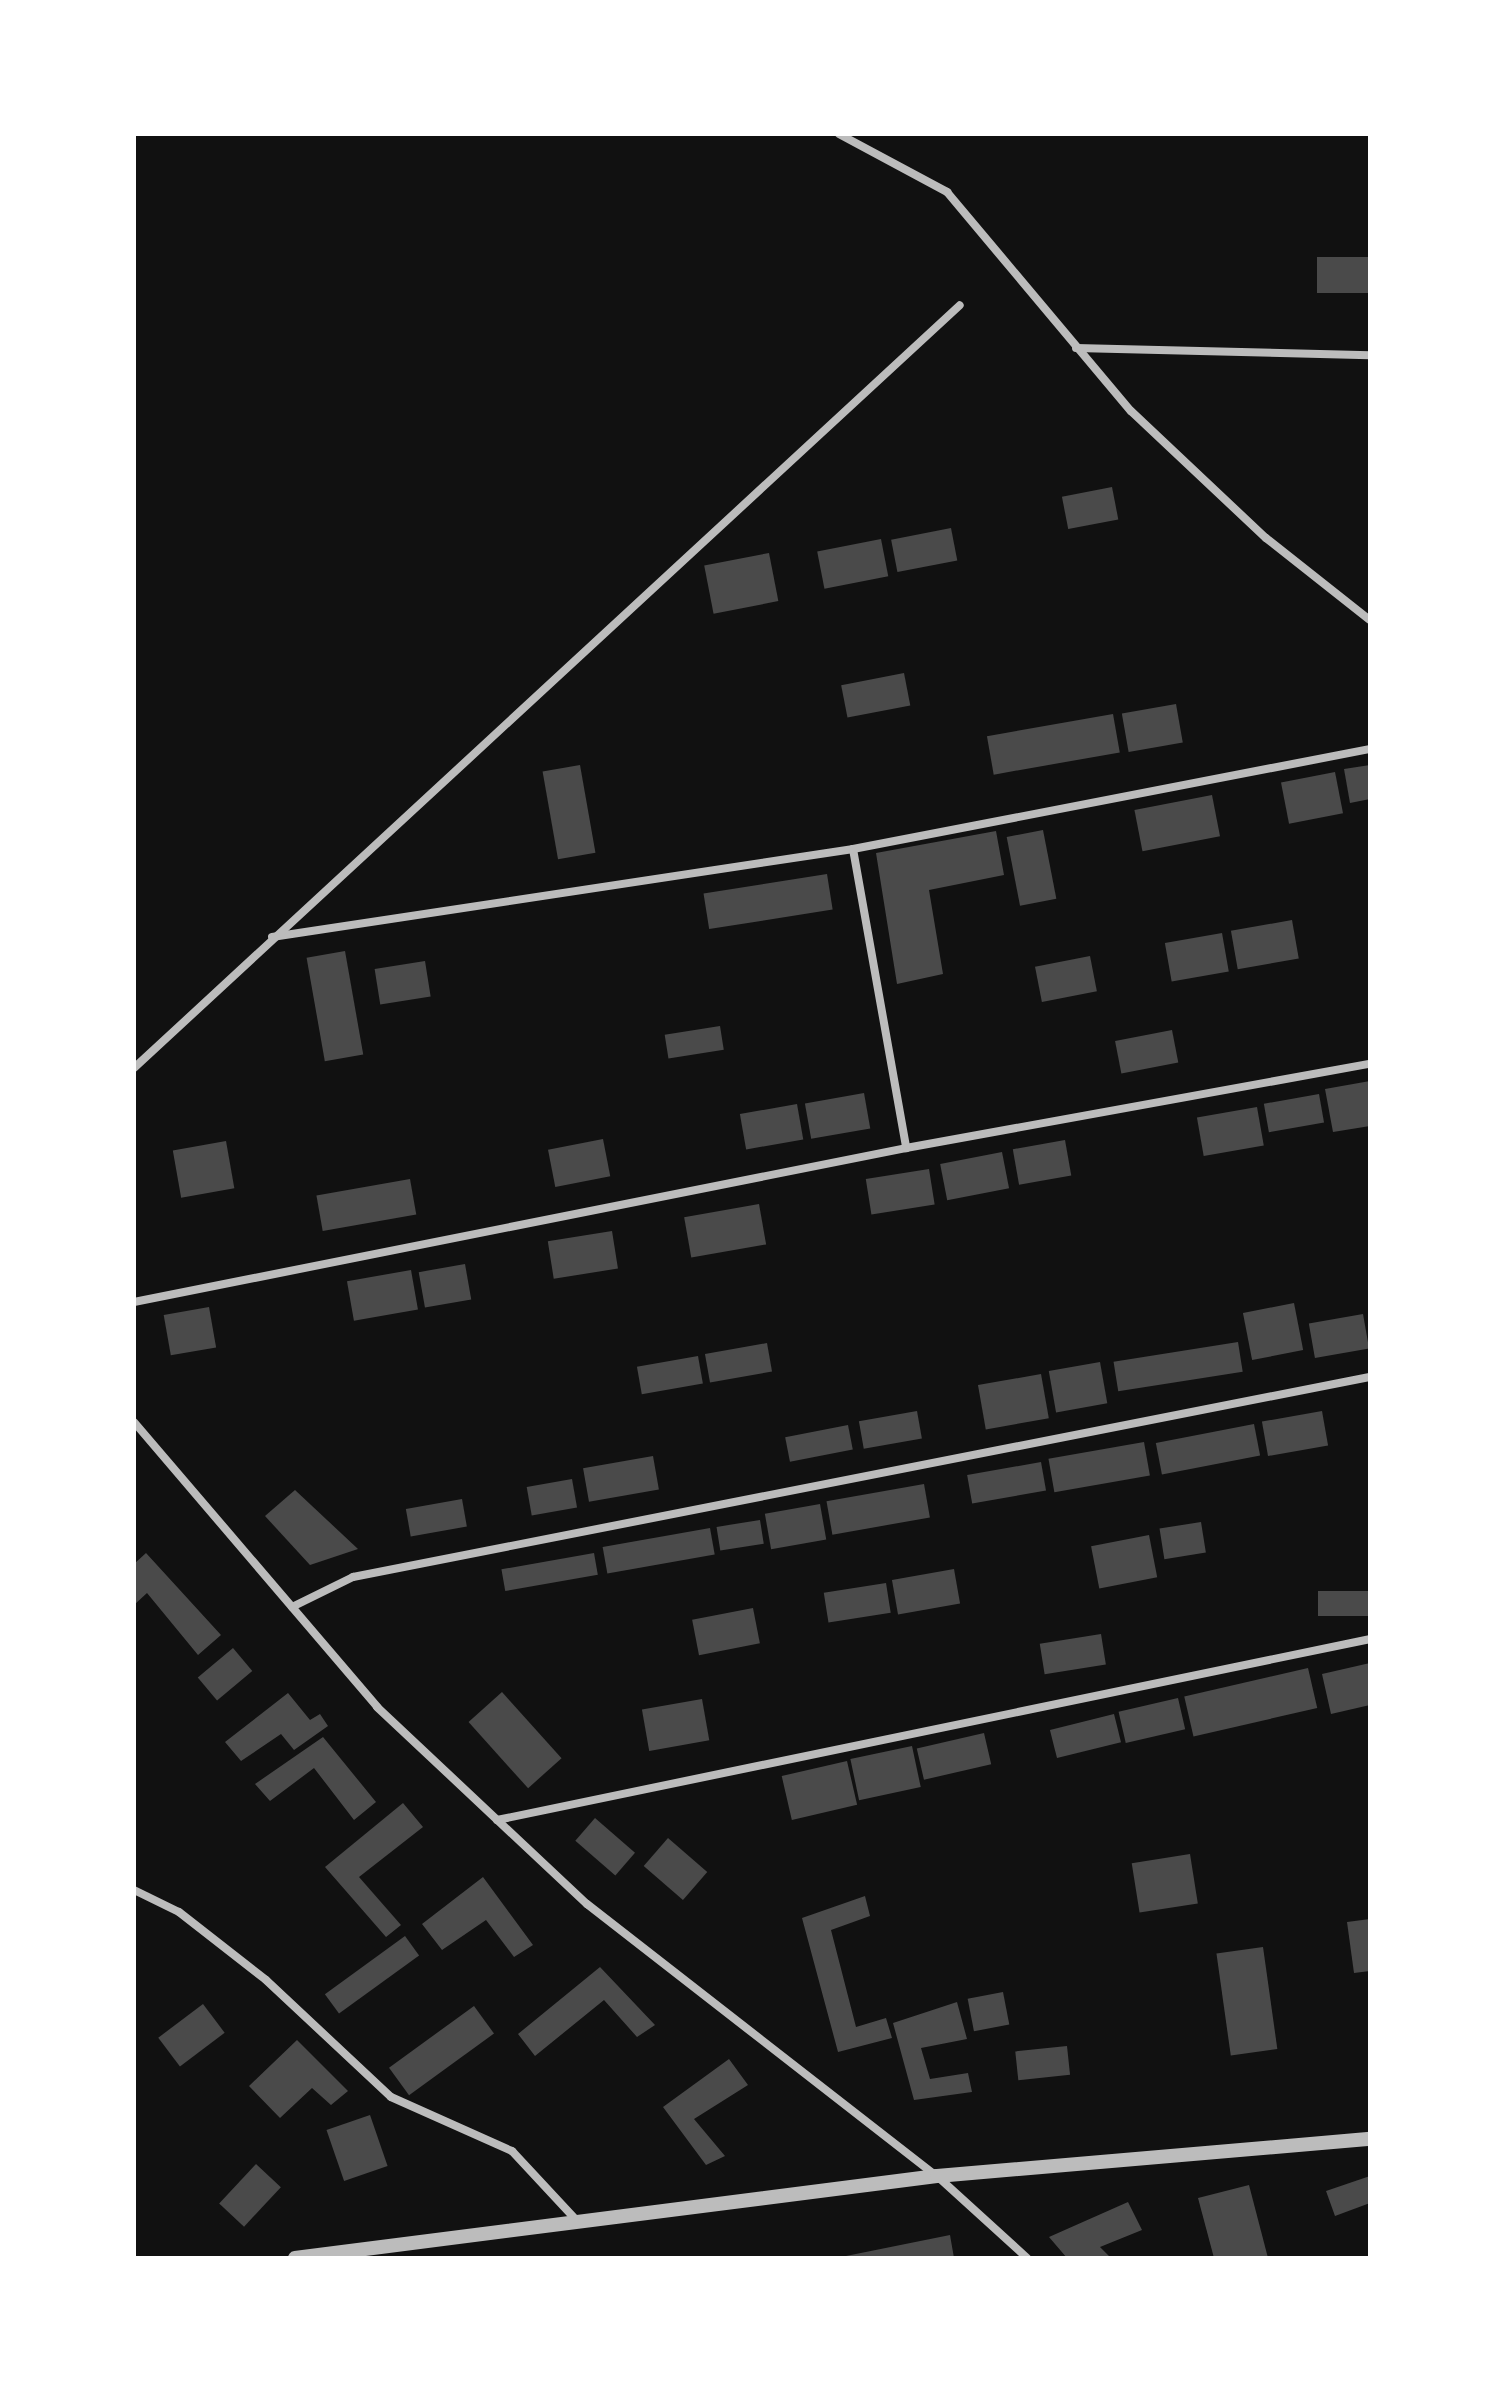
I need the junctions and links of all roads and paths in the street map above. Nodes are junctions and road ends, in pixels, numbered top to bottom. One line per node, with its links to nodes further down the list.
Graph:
1 (839, 134): 3 (street)
2 (960, 305): 8 (street)
3 (1076, 348): 4 (street); 5 (street)
4 (1370, 355)
5 (1370, 620)
6 (1370, 749): 7 (street)
7 (853, 849): 8 (street); 11 (street)
8 (272, 937): 10 (street)
9 (1370, 1064): 11 (street)
10 (134, 1068)
11 (906, 1148): 12 (street)
12 (134, 1302)
13 (1370, 1377): 15 (street)
14 (134, 1422): 15 (street)
15 (292, 1607): 17 (street)
16 (1370, 1639): 17 (street)
17 (497, 1820): 20 (street)
18 (134, 1890): 21 (street)
19 (1370, 2139): 20 (street)
20 (937, 2176): 21 (street); 23 (street)
21 (578, 2222): 22 (street)
22 (295, 2258)
23 (1027, 2258)

